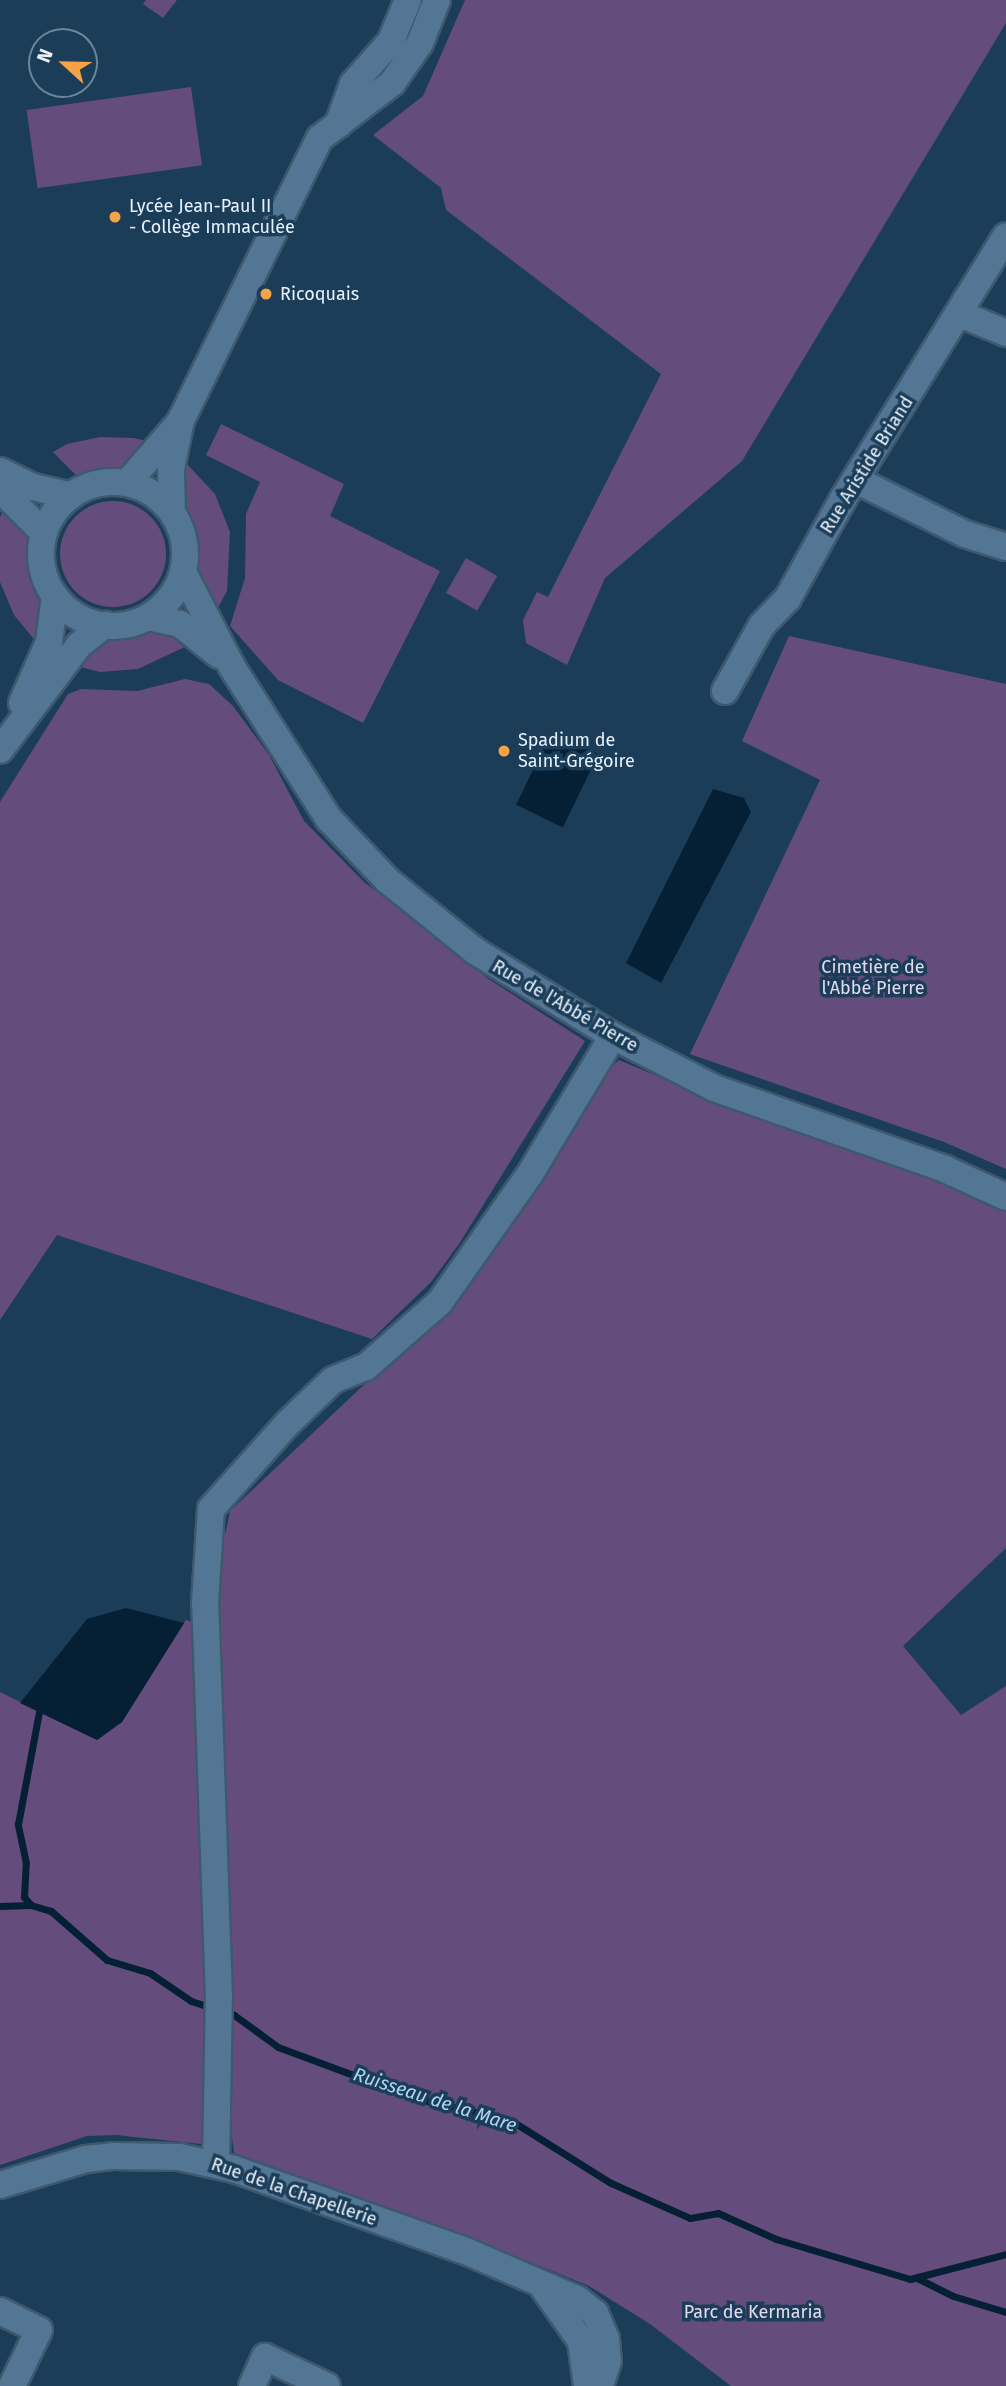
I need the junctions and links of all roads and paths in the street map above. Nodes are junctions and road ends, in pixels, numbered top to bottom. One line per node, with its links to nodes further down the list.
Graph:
1 (408, 0): 3 (street)
2 (437, 0): 3 (street)
3 (337, 126): 7 (street)
4 (1006, 236): 5 (street, Rue Aristide Briand)
5 (960, 314): 6 (street); 9 (street, Rue Aristide Briand)
6 (1006, 333)
7 (181, 420): 10 (street); 13 (street)
8 (0, 471): 12 (street)
9 (858, 481): 15 (street); 21 (street, Rue Aristide Briand)
10 (127, 482): 12 (street); 13 (street)
11 (0, 489): 14 (street)
12 (71, 496): 14 (street)
13 (172, 511): 16 (street)
14 (44, 533): 17 (street)
15 (1006, 547)
16 (183, 572): 18 (street); 20 (street, Rue de l'Abbé Pierre)
17 (55, 596): 19 (street); 22 (street)
18 (149, 617): 19 (street); 20 (street, Rue de l'Abbé Pierre)
19 (105, 625): 22 (street)
20 (232, 667): 23 (street, Rue de l'Abbé Pierre)
21 (725, 691)
22 (4, 744)
23 (612, 1036): 24 (street, Rue de l'Abbé Pierre); 25 (street)
24 (1006, 1197)
25 (216, 2164): 26 (street, Rue de la Chapellerie); 27 (street, Rue de la Chapellerie)
26 (0, 2185)
27 (540, 2283): 32 (street); 33 (street, Rue de la Chapellerie)
28 (0, 2311): 29 (street)
29 (12, 2386)
30 (252, 2386): 31 (street)
31 (327, 2386)
32 (587, 2386)
33 (600, 2386)

